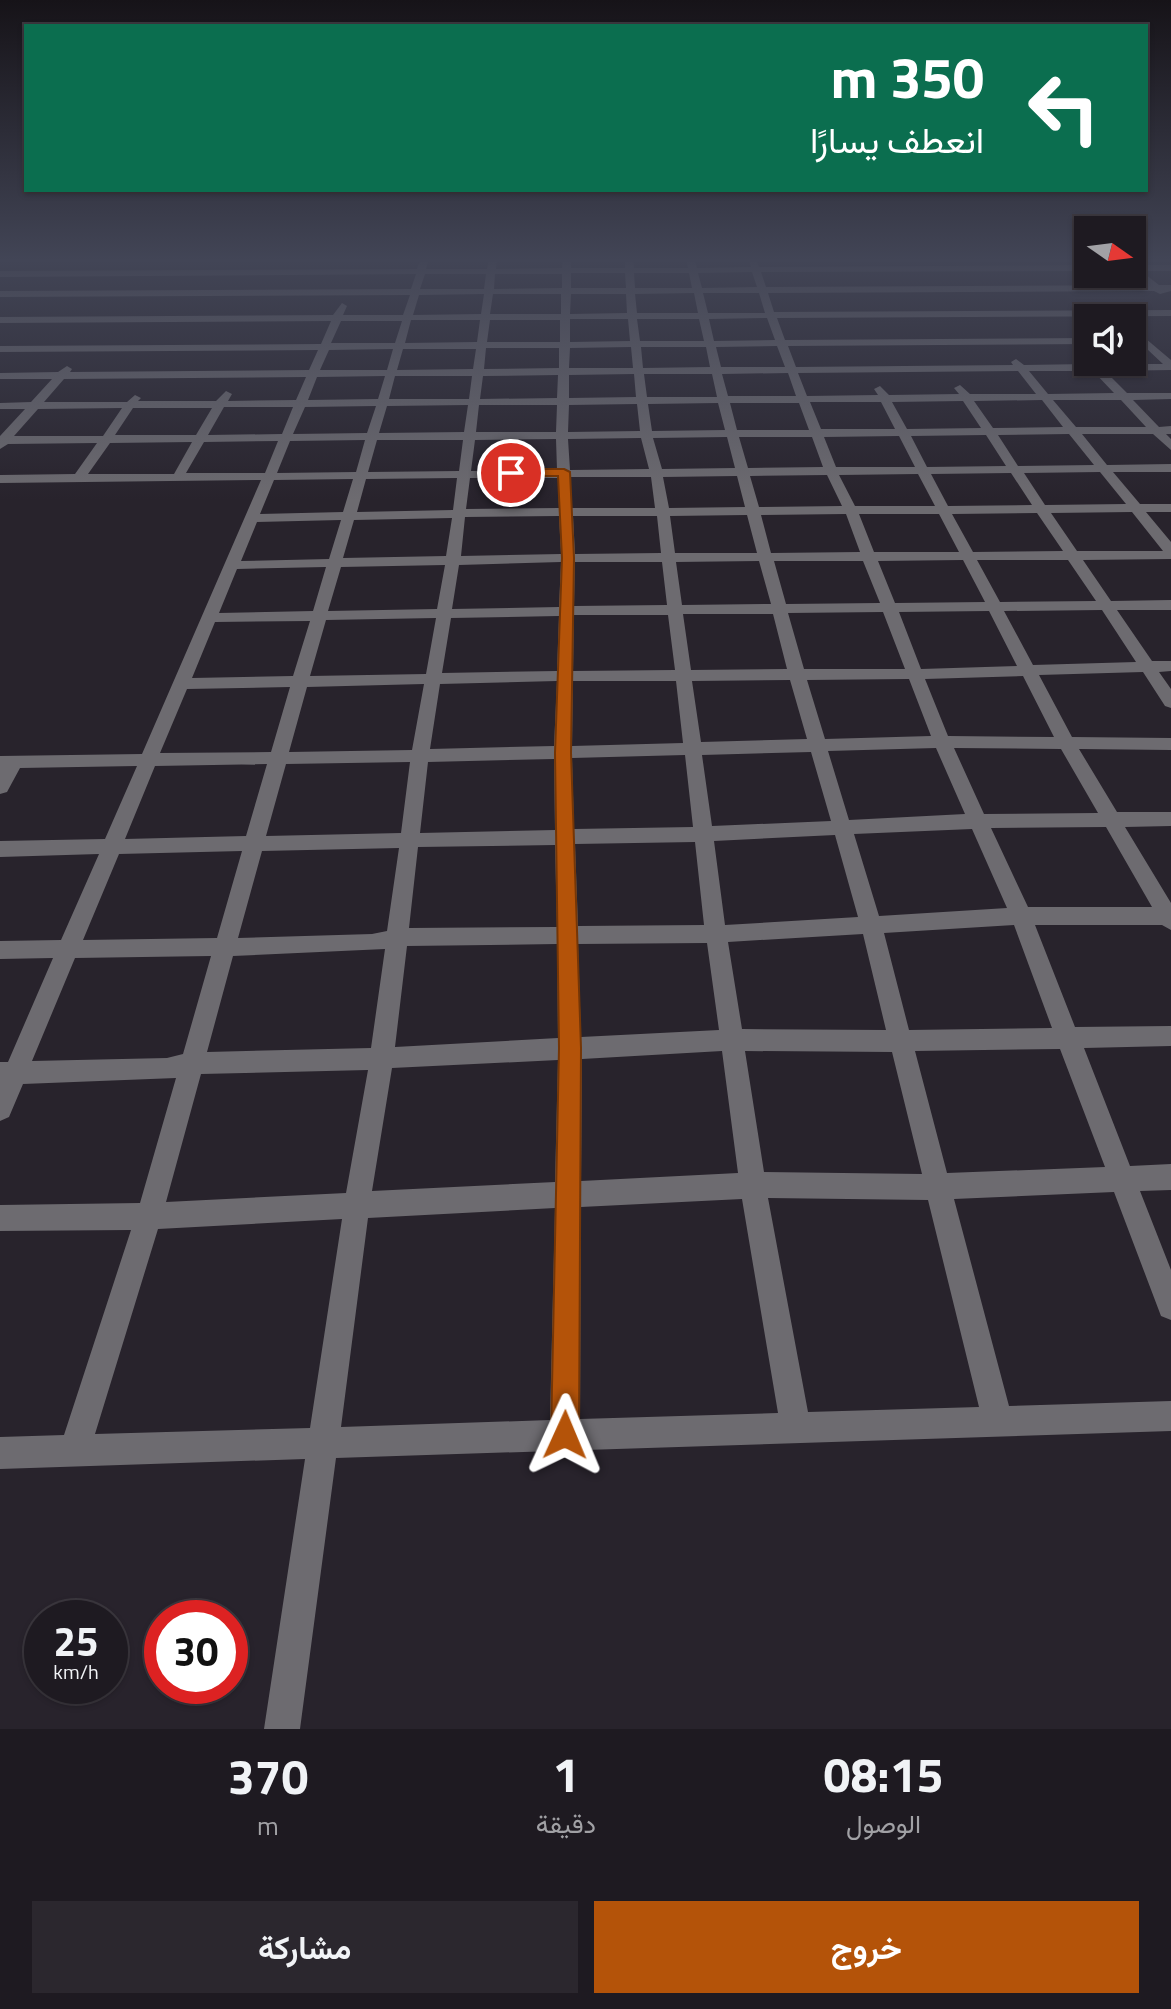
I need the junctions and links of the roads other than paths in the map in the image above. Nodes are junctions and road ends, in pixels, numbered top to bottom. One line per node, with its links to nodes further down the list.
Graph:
1 (18, 339): 37 (street)
2 (93, 339): 36 (street)
3 (152, 339): 34 (street)
4 (176, 339): 34 (street)
5 (220, 339): 34 (street)
6 (220, 339): 34 (street)
7 (257, 339): 50 (street)
8 (292, 339): 32 (street)
9 (328, 339): 32 (street)
10 (400, 339): 33 (street)
11 (481, 339): 30 (street)
12 (563, 339): 31 (street)
13 (634, 339): 27 (street)
14 (708, 339): 28 (street)
15 (781, 339): 25 (street)
16 (853, 339): 26 (street)
17 (925, 339): 24 (street)
18 (997, 339): 20 (street)
19 (1069, 339): 21 (street)
20 (999, 341): 21 (street); 24 (street); 44 (street)
21 (1071, 341): 29 (street)
22 (1146, 341): 23 (street)
23 (1157, 341)
24 (927, 342): 26 (street); 41 (street)
25 (783, 343): 26 (street); 28 (street); 42 (street)
26 (855, 343): 43 (street)
27 (635, 344): 28 (street); 31 (street); 45 (street)
28 (709, 344): 46 (street)
29 (1074, 344)
30 (480, 345): 31 (street); 33 (street); 49 (street)
31 (563, 345): 47 (street)
32 (325, 346): 33 (street); 51 (street)
33 (398, 346): 48 (street)
34 (170, 347): 36 (street); 50 (street); 52 (street); 68 (street)
35 (1146, 347): 40 (street)
36 (85, 348): 37 (street); 52 (street)
37 (3, 352)
38 (1074, 364): 44 (street)
39 (1146, 366): 40 (street)
40 (1171, 367)
41 (945, 368): 43 (street); 44 (street); 56 (street)
42 (794, 369): 43 (street); 46 (street); 61 (street)
43 (868, 369): 58 (street)
44 (1022, 369): 59 (street)
45 (639, 370): 46 (street); 47 (street); 63 (street)
46 (717, 370): 60 (street)
47 (563, 371): 49 (street); 62 (street)
48 (391, 372): 49 (street); 51 (street); 67 (street)
49 (476, 372): 65 (street)
50 (238, 373): 51 (street); 66 (street)
51 (314, 373): 64 (street)
52 (62, 375): 53 (street); 69 (street)
53 (0, 376)
54 (1103, 376): 57 (street)
55 (1171, 396): 57 (street)
56 (966, 397): 58 (street); 59 (street); 73 (street)
57 (1123, 397): 59 (street); 71 (street)
58 (886, 398): 61 (street); 75 (street)
59 (1046, 398): 74 (street)
60 (723, 399): 61 (street); 63 (street); 78 (street)
61 (804, 399): 79 (street)
62 (564, 400): 63 (street); 65 (street); 76 (street)
63 (643, 400): 77 (street)
64 (303, 402): 66 (street); 67 (street); 81 (street)
65 (472, 402): 67 (street); 80 (street)
66 (221, 403): 68 (street); 83 (street)
67 (382, 403): 82 (street)
68 (130, 404): 69 (street); 84 (street)
69 (35, 405): 70 (street); 85 (street)
70 (0, 406)
71 (1156, 430): 72 (street); 74 (street); 86 (street)
72 (1171, 430)
73 (989, 431): 74 (street); 75 (street); 88 (street)
74 (1073, 431): 89 (street)
75 (903, 432): 79 (street); 90 (street)
76 (562, 434): 77 (street); 80 (street); 93 (street)
77 (646, 434): 78 (street); 91 (street)
78 (733, 434): 79 (street); 94 (street)
79 (817, 434): 92 (street)
80 (468, 436): 82 (street); 95 (street)
81 (287, 437): 82 (street); 83 (street); 97 (street)
82 (373, 437): 96 (street)
83 (200, 438): 84 (street); 98 (street)
84 (105, 439): 85 (street); 100 (street)
85 (2, 442)
86 (1171, 446)
87 (1171, 468): 89 (street)
88 (1013, 469): 89 (street); 90 (street); 103 (street)
89 (1104, 469): 101 (street)
90 (922, 470): 92 (street); 105 (street)
91 (656, 471): 93 (street); 94 (street); 108 (street)
92 (831, 471): 94 (street); 104 (street)
93 (564, 472): 95 (street); 106 (street)
94 (744, 472): 107 (street)
95 (463, 473): 96 (street); 109 (street)
96 (362, 475): 97 (street); 110 (street)
97 (272, 476): 98 (street); 111 (street)
98 (178, 477): 100 (street)
99 (0, 479): 100 (street)
100 (78, 479)
101 (1137, 508): 102 (street); 103 (street); 112 (street)
102 (1171, 508)
103 (1041, 510): 105 (street); 113 (street)
104 (851, 511): 105 (street); 107 (street); 115 (street)
105 (945, 511): 116 (street)
106 (565, 512): 108 (street); 109 (street); 117 (street)
107 (755, 512): 108 (street); 118 (street)
108 (663, 513): 114 (street)
109 (457, 516): 110 (street); 119 (street)
110 (350, 517): 111 (street); 120 (street)
111 (254, 518): 121 (street)
112 (1171, 553): 113 (street)
113 (1070, 555): 116 (street); 123 (street)
114 (668, 557): 117 (street); 118 (street); 128 (street)
115 (870, 557): 116 (street); 118 (street); 124 (street)
116 (970, 557): 125 (street)
117 (568, 558): 119 (street); 127 (street)
118 (767, 558): 126 (street)
119 (453, 560): 120 (street); 129 (street)
120 (336, 564): 121 (street); 130 (street)
121 (232, 565): 131 (street)
122 (1171, 605): 123 (street)
123 (1104, 607): 125 (street); 133 (street)
124 (890, 609): 125 (street); 126 (street); 135 (street)
125 (998, 609): 134 (street)
126 (782, 610): 128 (street); 137 (street)
127 (566, 611): 128 (street); 129 (street); 138 (street)
128 (675, 612): 136 (street)
129 (442, 615): 130 (street); 139 (street)
130 (319, 617): 131 (street); 140 (street)
131 (209, 618): 141 (street)
132 (1171, 666): 133 (street)
133 (1146, 667): 134 (street); 142 (street)
134 (1027, 671): 135 (street); 143 (street)
135 (915, 674): 137 (street); 144 (street)
136 (683, 675): 137 (street); 138 (street); 147 (street)
137 (797, 675): 145 (street)
138 (564, 676): 139 (street); 148 (street)
139 (432, 679): 140 (street); 149 (street)
140 (300, 681): 141 (street); 150 (street)
141 (180, 684): 151 (street)
142 (1171, 702)
143 (1065, 741): 144 (street); 146 (street); 155 (street)
144 (942, 742): 145 (street); 156 (street)
145 (817, 744): 147 (street); 157 (street)
146 (1171, 744)
147 (692, 750): 148 (street); 158 (street)
148 (563, 753): 149 (street); 159 (street)
149 (420, 756): 150 (street); 160 (street)
150 (278, 758): 151 (street); 161 (street)
151 (149, 760): 152 (street); 162 (street)
152 (7, 762): 153 (street)
153 (0, 787)
154 (1171, 819): 155 (street)
155 (1113, 820): 156 (street); 165 (street)
156 (979, 821): 157 (street); 164 (street)
157 (841, 828): 158 (street); 166 (street)
158 (703, 834): 159 (street); 167 (street)
159 (564, 836): 160 (street); 168 (street)
160 (410, 840): 161 (street); 169 (street)
161 (256, 844): 162 (street); 170 (street)
162 (111, 846): 163 (street); 171 (street)
163 (0, 849)
164 (1021, 916): 165 (street); 166 (street); 174 (street)
165 (1170, 918)
166 (871, 925): 167 (street); 176 (street)
167 (716, 934): 168 (street); 175 (street)
168 (566, 935): 169 (street); 177 (street)
169 (399, 937): 170 (street); 178 (street)
170 (224, 947): 171 (street); 179 (street)
171 (66, 948): 172 (street); 180 (street)
172 (0, 950)
173 (1171, 1036): 174 (street)
174 (1069, 1037): 176 (street); 183 (street)
175 (734, 1040): 176 (street); 177 (street); 184 (street)
176 (901, 1041): 185 (street)
177 (570, 1048): 178 (street); 186 (street)
178 (382, 1056): 179 (street); 187 (street)
179 (192, 1063): 180 (street); 188 (street)
180 (7, 1073): 181 (street)
181 (0, 1109)
182 (1171, 1177): 183 (street)
183 (1120, 1178): 185 (street); 190 (street)
184 (753, 1185): 185 (street); 186 (street); 193 (street)
185 (936, 1187): 192 (street)
186 (568, 1193): 187 (street); 194 (street)
187 (357, 1205): 188 (street); 195 (street)
188 (149, 1216): 189 (street); 196 (street)
189 (0, 1218)
190 (1171, 1306)
191 (1171, 1416): 192 (street)
192 (998, 1422): 193 (street)
193 (796, 1428): 194 (street)
194 (565, 1435): 195 (street)
195 (323, 1443): 196 (street); 198 (street)
196 (75, 1450): 197 (street)
197 (0, 1453)
198 (282, 1729)

